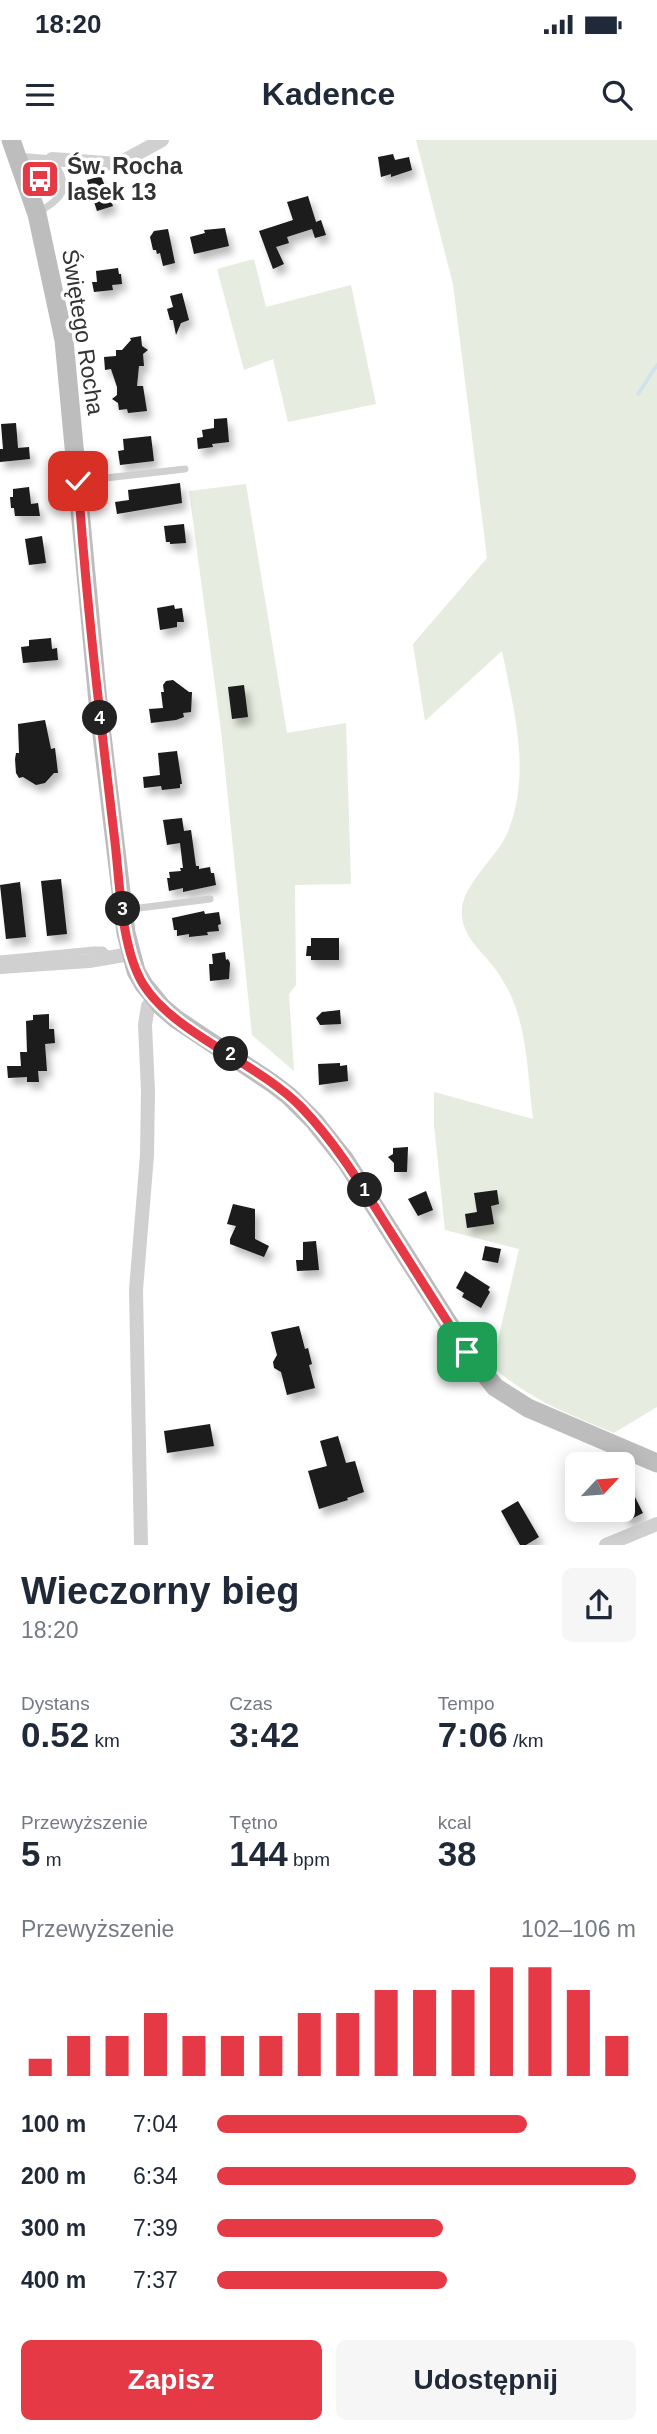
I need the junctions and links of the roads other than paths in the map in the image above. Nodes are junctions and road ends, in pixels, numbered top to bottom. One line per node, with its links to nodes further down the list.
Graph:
1 (162, 140): 3 (street)
2 (14, 148): 3 (lane); 4 (street, Świętego Rocha)
3 (52, 159): 4 (lane)
4 (37, 214): 6 (street, Świętego Rocha)
5 (185, 469): 6 (lane)
6 (78, 481): 8 (street, Świętego Rocha)
7 (210, 899): 8 (lane)
8 (123, 910): 9 (street, Świętego Rocha)
9 (130, 954): 10 (street); 13 (street, Świętego Rocha)
10 (110, 957): 11 (lane); 12 (street)
11 (0, 959)
12 (0, 967)
13 (154, 999): 14 (street, Świętego Rocha); 16 (street)
14 (657, 1463)
15 (657, 1524): 17 (street)
16 (141, 1545)
17 (606, 1545)

